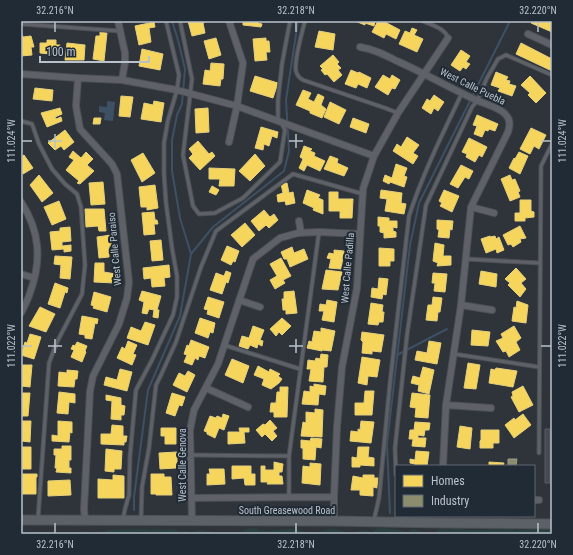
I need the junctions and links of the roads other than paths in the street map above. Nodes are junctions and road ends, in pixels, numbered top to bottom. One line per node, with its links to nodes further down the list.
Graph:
1 (118, 21): 10 (street)
2 (166, 21): 20 (lane)
3 (180, 21): 21 (lane)
4 (229, 21): 24 (street)
5 (290, 21): 29 (lane)
6 (305, 21): 25 (lane)
7 (423, 21): 12 (lane)
8 (27, 23): 9 (lane); 10 (lane)
9 (21, 24)
10 (120, 31): 19 (street)
11 (528, 34): 13 (street)
12 (448, 38): 16 (street, West Calle Padilla)
13 (552, 45)
14 (360, 48): 16 (street, West Calle Puebla)
15 (21, 74): 18 (street)
16 (425, 74): 22 (street, West Calle Puebla); 25 (street, West Calle Padilla)
17 (552, 75): 23 (lane)
18 (78, 78): 19 (street); 69 (street, West Calle Paraiso)
19 (122, 80): 20 (street)
20 (177, 90): 21 (street); 71 (lane)
21 (191, 94): 24 (street); 29 (lane)
22 (465, 94): 23 (street, West Calle Puebla); 75 (lane)
23 (476, 100): 27 (street, West Calle Puebla); 61 (lane)
24 (236, 106): 29 (street); 30 (street)
25 (398, 113): 32 (street, West Calle Padilla)
26 (516, 117): 27 (street)
27 (509, 119): 35 (street, West Calle Puebla)
28 (21, 121): 68 (lane)
29 (281, 122): 32 (street)
30 (229, 142)
31 (552, 144): 42 (lane)
32 (374, 156): 33 (street, West Calle Padilla)
33 (363, 194): 40 (street, West Calle Padilla); 72 (lane)
34 (21, 202): 44 (street)
35 (471, 207): 36 (street); 41 (street, West Calle Puebla)
36 (494, 213)
37 (299, 220): 39 (street)
38 (319, 232): 39 (street, West Calle Genova); 40 (street, West Calle Genova); 53 (lane)
39 (301, 233): 45 (street, West Calle Genova)
40 (360, 234): 63 (street, West Calle Padilla)
41 (466, 259): 42 (lane); 46 (street, West Calle Puebla)
42 (540, 263): 52 (lane)
43 (21, 274): 44 (street)
44 (34, 278): 49 (street)
45 (239, 300): 47 (street); 50 (street, West Calle Genova)
46 (462, 305): 48 (street); 51 (street, West Calle Puebla)
47 (260, 307)
48 (492, 310)
49 (21, 313)
50 (224, 345): 53 (lane); 54 (street, West Calle Genova)
51 (454, 354): 52 (lane); 55 (street, West Calle Puebla)
52 (539, 367): 58 (lane)
53 (300, 369): 60 (lane)
54 (206, 388): 56 (street); 59 (street, West Calle Genova)
55 (446, 405): 57 (street); 62 (street, West Calle Puebla)
56 (248, 407)
57 (490, 408)
58 (538, 453)
59 (191, 455): 60 (lane); 64 (street, West Calle Genova)
60 (289, 456): 65 (lane)
61 (396, 465)
62 (443, 465)
63 (334, 497): 65 (street, South Greasewood Road); 74 (street, West Calle Padilla)
64 (192, 498): 65 (street, South Greasewood Road); 73 (street, West Calle Genova)
65 (289, 498)
66 (398, 519): 70 (main road, South Greasewood Road); 75 (main road, South Greasewood Road)
67 (21, 520): 68 (main road, South Greasewood Road)
68 (38, 520): 69 (main road, South Greasewood Road)
69 (85, 520): 71 (main road, South Greasewood Road)
70 (441, 520): 76 (main road, South Greasewood Road)
71 (123, 521): 72 (main road, South Greasewood Road)
72 (141, 521): 73 (main road, South Greasewood Road)
73 (192, 521): 74 (main road, South Greasewood Road)
74 (334, 521): 75 (main road, South Greasewood Road)
75 (374, 522)
76 (552, 524)

